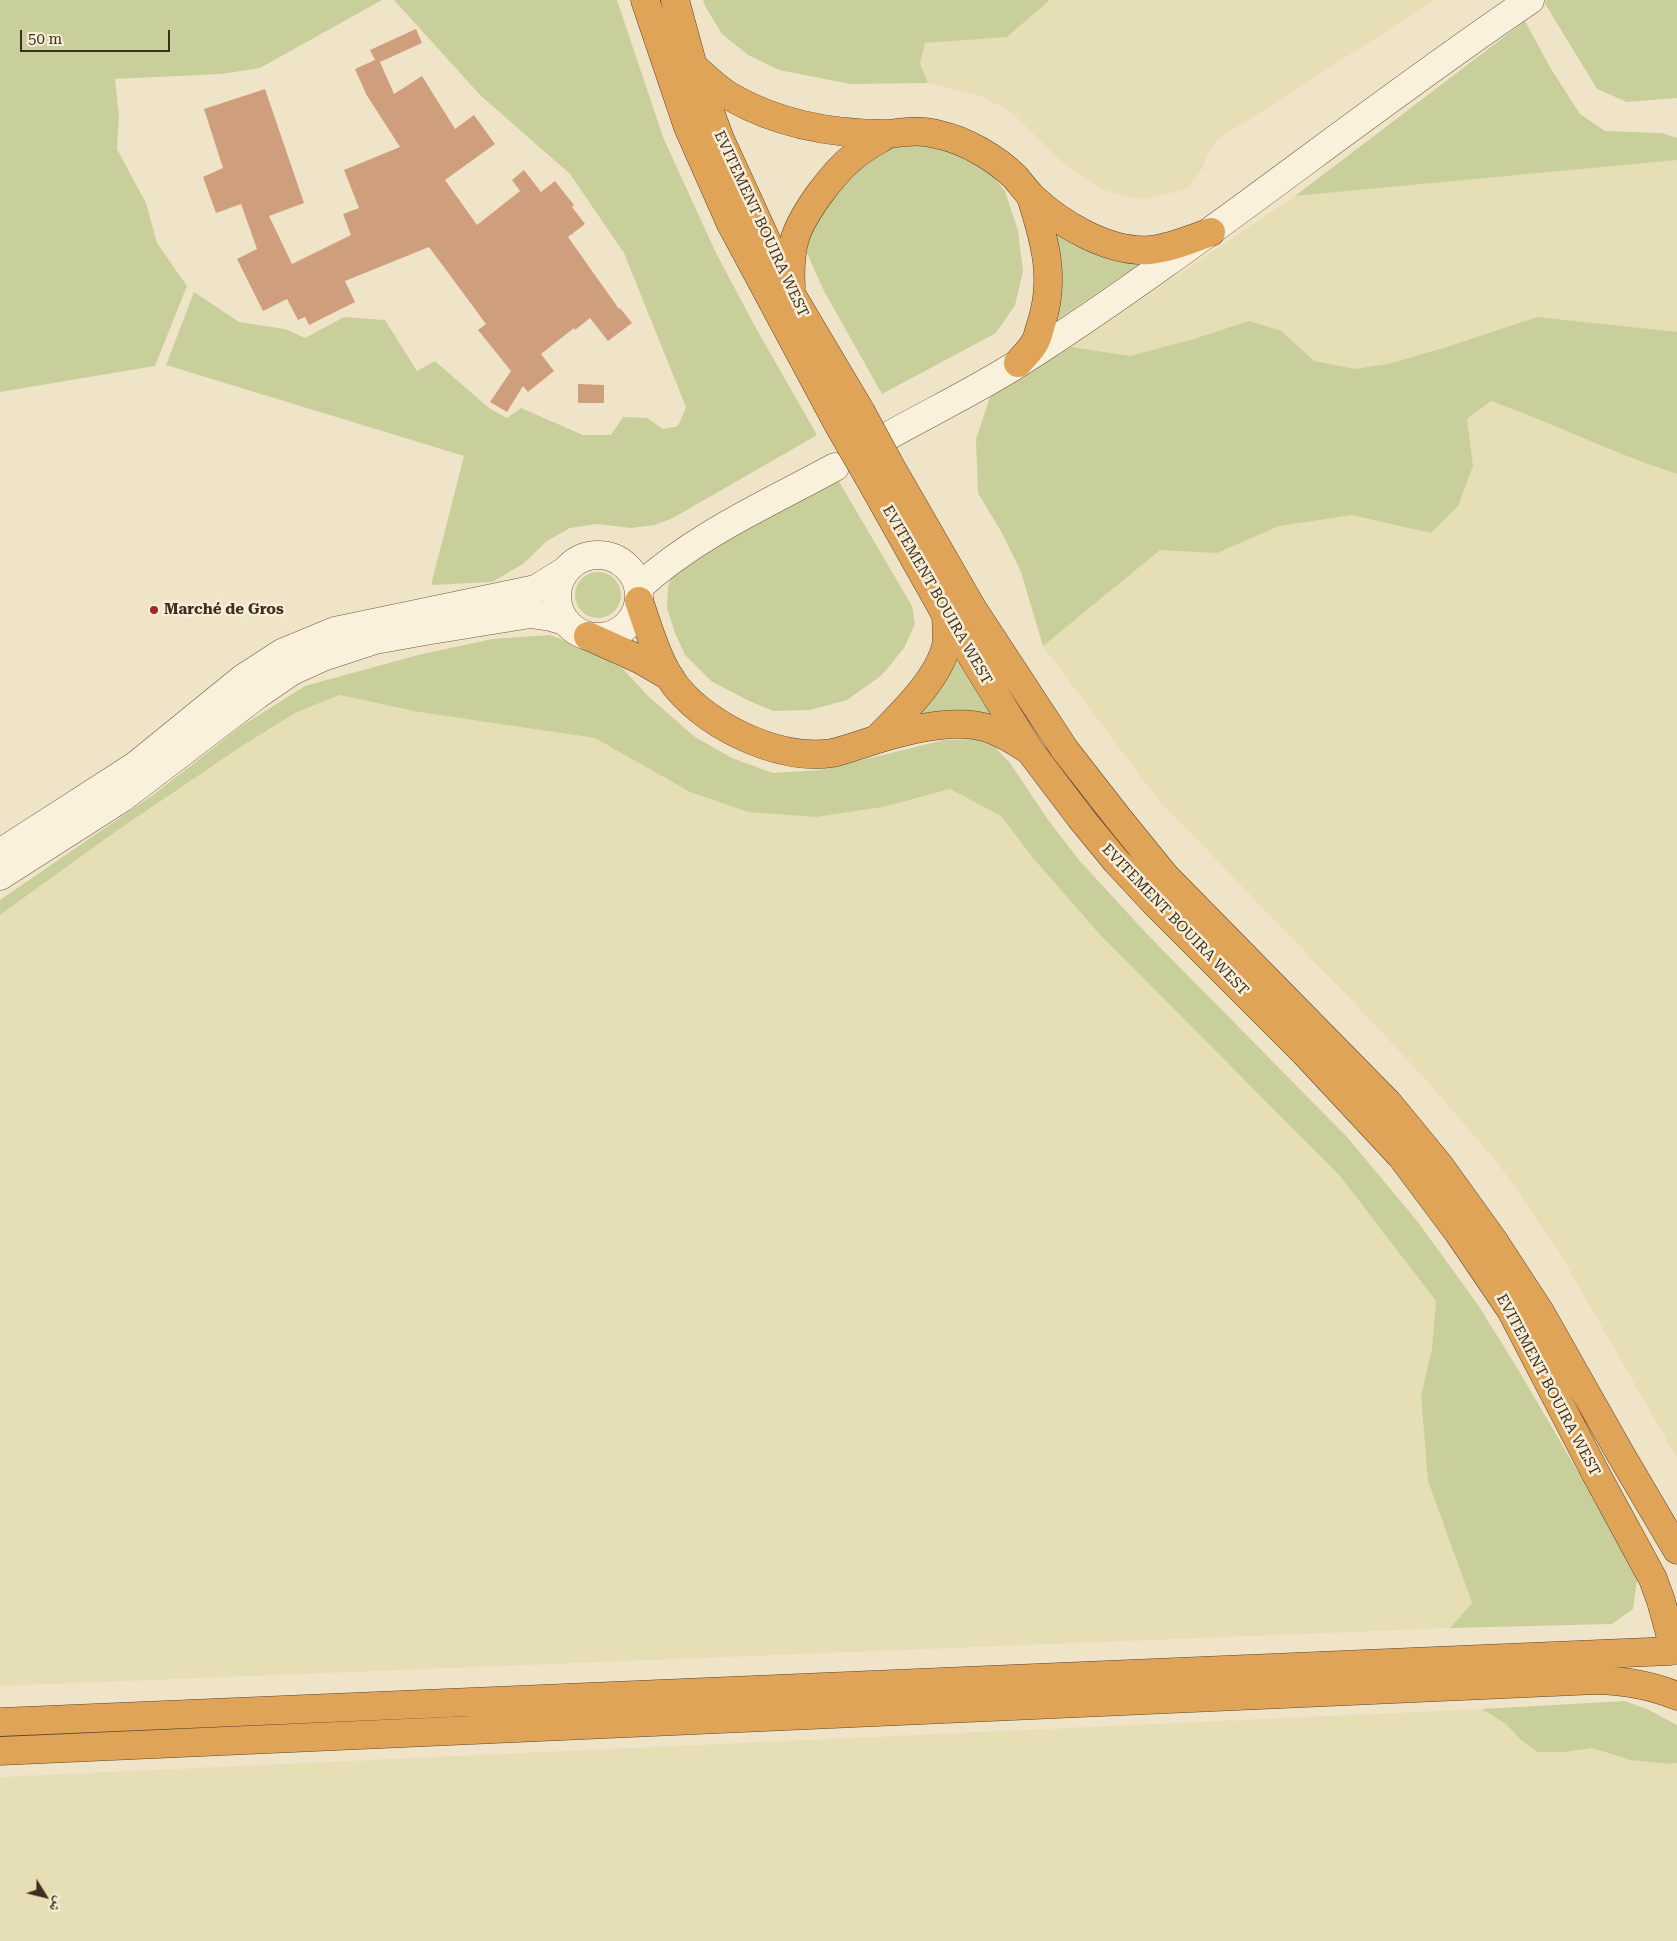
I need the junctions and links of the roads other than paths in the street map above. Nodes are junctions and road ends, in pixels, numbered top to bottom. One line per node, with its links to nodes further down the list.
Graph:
1 (645, 0): 10 (highway, EVITEMENT BOUIRA WEST)
2 (675, 0): 4 (highway, EVITEMENT BOUIRA WEST)
3 (1530, 0): 7 (main road)
4 (693, 66): 5 (highway); 8 (highway, EVITEMENT BOUIRA WEST)
5 (888, 134): 6 (highway); 8 (highway)
6 (1031, 197): 7 (highway); 9 (highway)
7 (1211, 232): 9 (main road)
8 (791, 294): 10 (highway, EVITEMENT BOUIRA WEST)
9 (1018, 364): 11 (main road)
10 (850, 418): 13 (highway, EVITEMENT BOUIRA WEST, bridge)
11 (890, 435)
12 (835, 467): 14 (main road)
13 (878, 469): 18 (highway, EVITEMENT BOUIRA WEST); 26 (highway, EVITEMENT BOUIRA WEST)
14 (699, 540): 15 (main road); 17 (main road)
15 (613, 557): 16 (main road); 17 (main road)
16 (565, 571): 19 (main road); 24 (main road)
17 (639, 594): 20 (main road); 21 (highway)
18 (946, 614): 22 (highway); 23 (highway, EVITEMENT BOUIRA WEST)
19 (565, 621): 20 (main road); 25 (main road)
20 (588, 636): 21 (highway)
21 (670, 677): 22 (highway)
22 (877, 739): 23 (highway)
23 (1030, 751): 27 (highway, EVITEMENT BOUIRA WEST)
24 (0, 853)
25 (0, 876)
26 (1677, 1550)
27 (1674, 1644): 28 (highway, EVITEMENT BOUIRA WEST); 30 (highway)
28 (1677, 1688)
29 (1677, 1696): 31 (highway)
30 (0, 1722)
31 (0, 1751)

